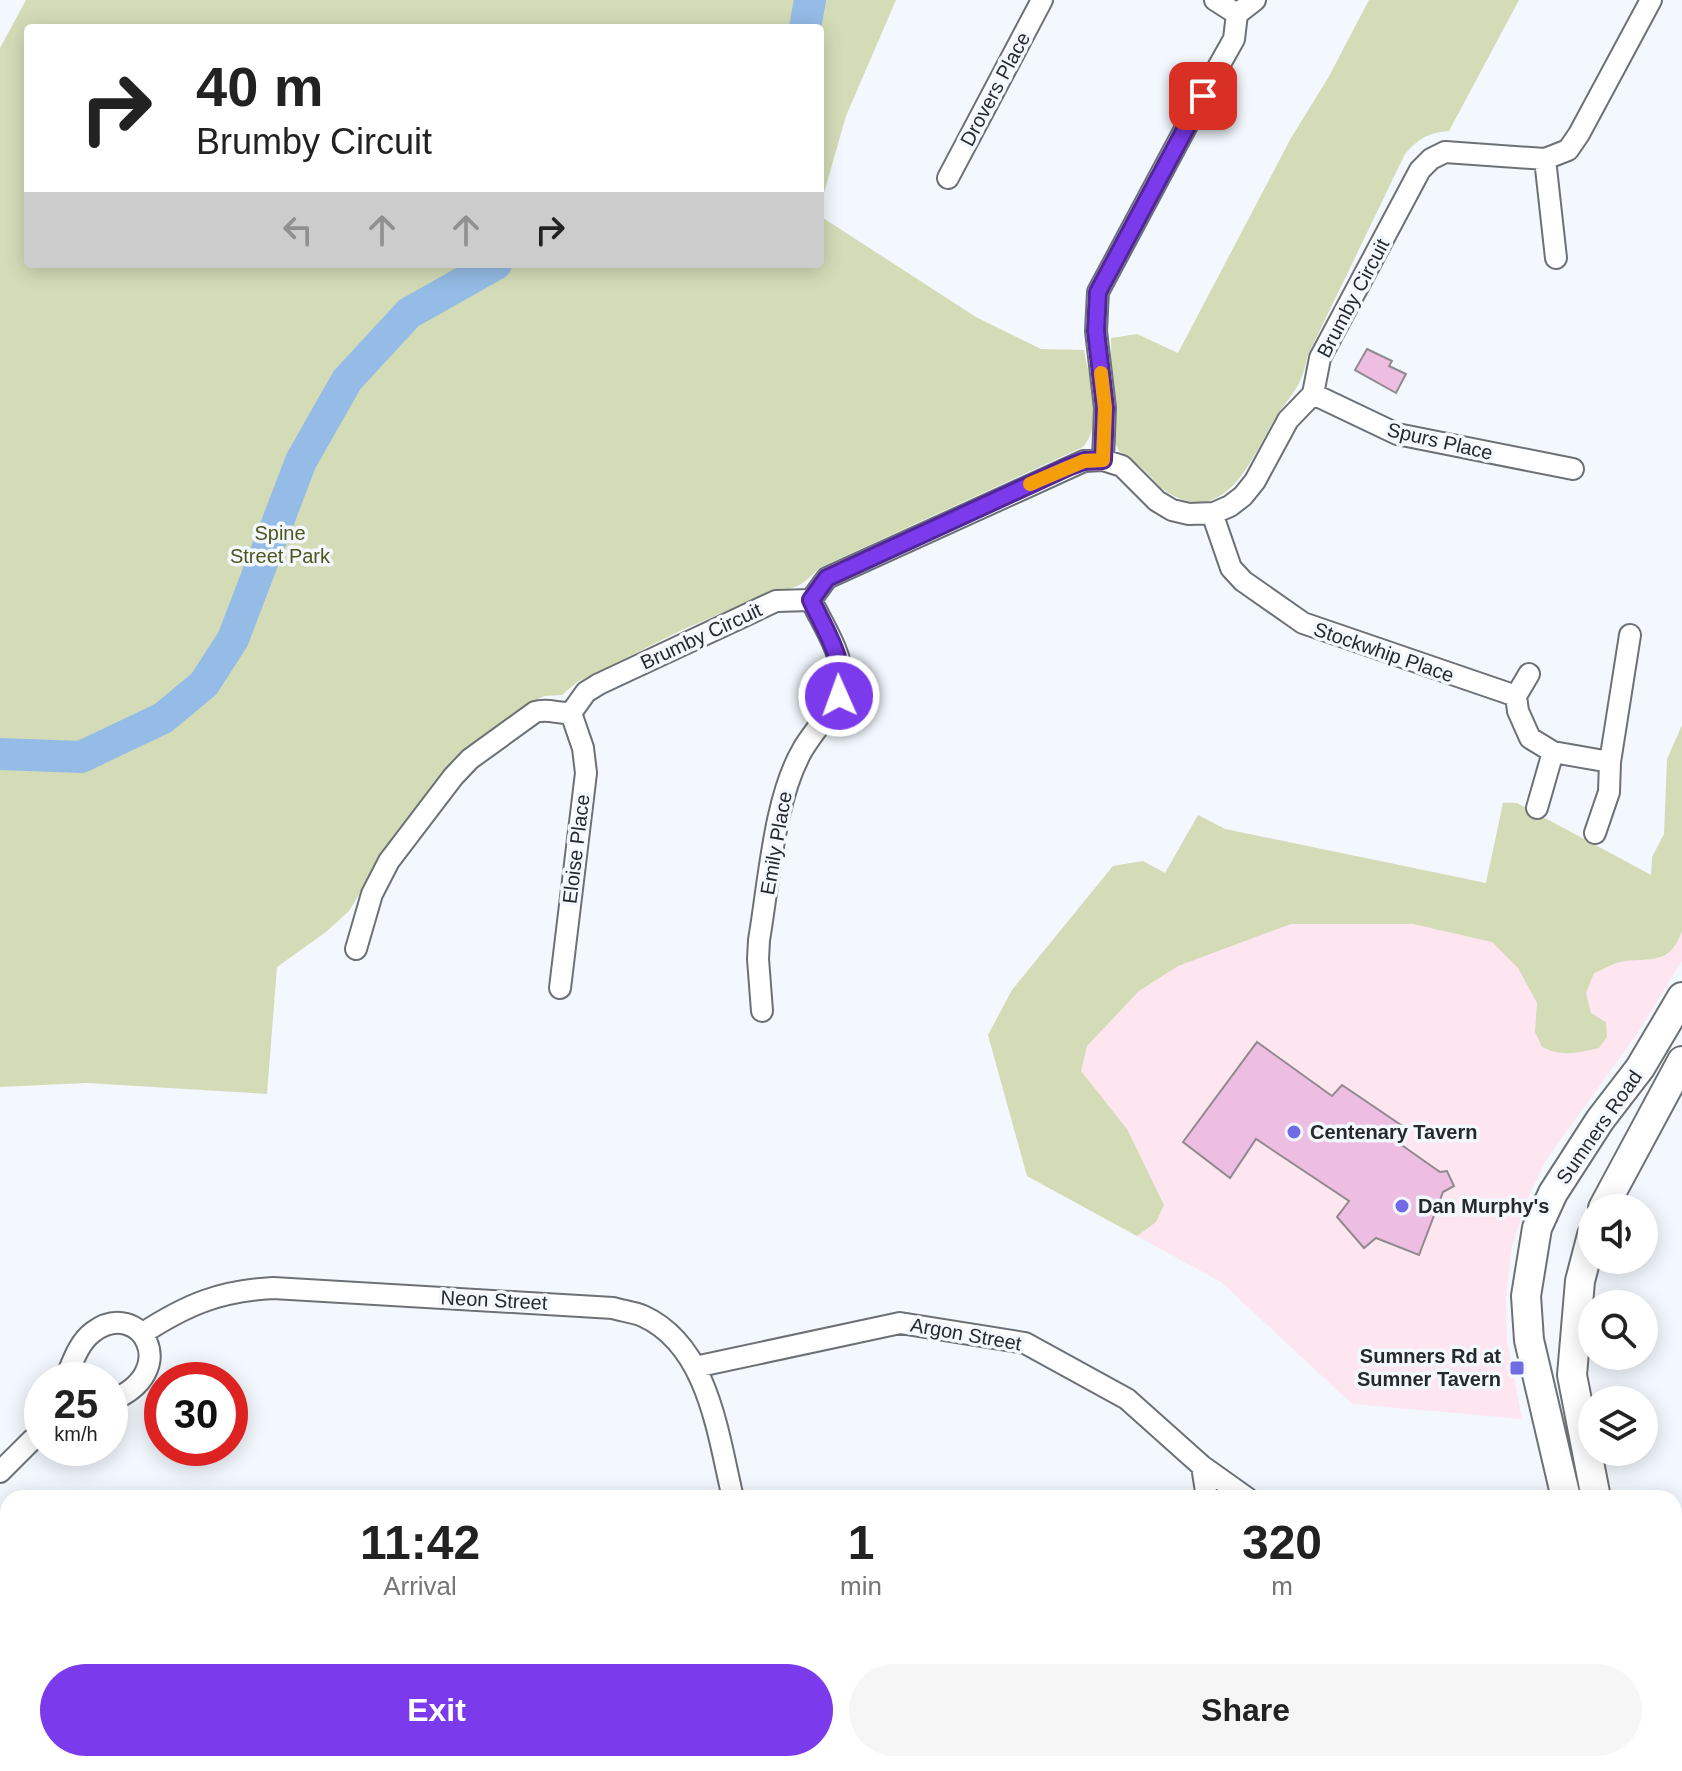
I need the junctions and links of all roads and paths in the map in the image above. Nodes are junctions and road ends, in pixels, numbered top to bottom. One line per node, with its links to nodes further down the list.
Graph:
1 (1042, 0): 7 (street, Drovers Place)
2 (1215, 0): 5 (street)
3 (1255, 0): 5 (street)
4 (1651, 0): 6 (street)
5 (1237, 14): 10 (street)
6 (1545, 159): 8 (street); 9 (street, Brumby Circuit)
7 (948, 178)
8 (1556, 258)
9 (1313, 394): 11 (street, Spurs Place); 12 (street, Brumby Circuit)
10 (1103, 460): 12 (street); 13 (street)
11 (1573, 469)
12 (1212, 513): 16 (street, Stockwhip Place)
13 (811, 600): 17 (street, Brumby Circuit); 25 (street, Emily Place)
14 (1630, 635): 19 (street)
15 (1529, 674): 16 (street)
16 (1516, 696): 18 (street)
17 (571, 713): 22 (street); 23 (street, Eloise Place)
18 (1553, 752): 19 (street); 20 (street)
19 (1610, 762): 21 (street)
20 (1537, 808)
21 (1595, 833)
22 (356, 949)
23 (560, 988)
24 (1682, 997): 39 (main road, Sumners Road)
25 (762, 1011)
26 (1682, 1061): 27 (main road, Sumners Road)
27 (1611, 1194)
28 (1582, 1274): 40 (main road)
29 (143, 1333): 30 (street); 31 (street, Neon Street); 32 (street)
30 (72, 1362)
31 (695, 1367): 34 (street, Argon Street); 36 (street, Neon Street)
32 (128, 1389)
33 (24, 1448): 35 (street)
34 (1202, 1466): 37 (street); 38 (street, Argon Street)
35 (0, 1472)
36 (731, 1490)
37 (1206, 1490)
38 (1236, 1490)
39 (1564, 1490)
40 (1594, 1490)

